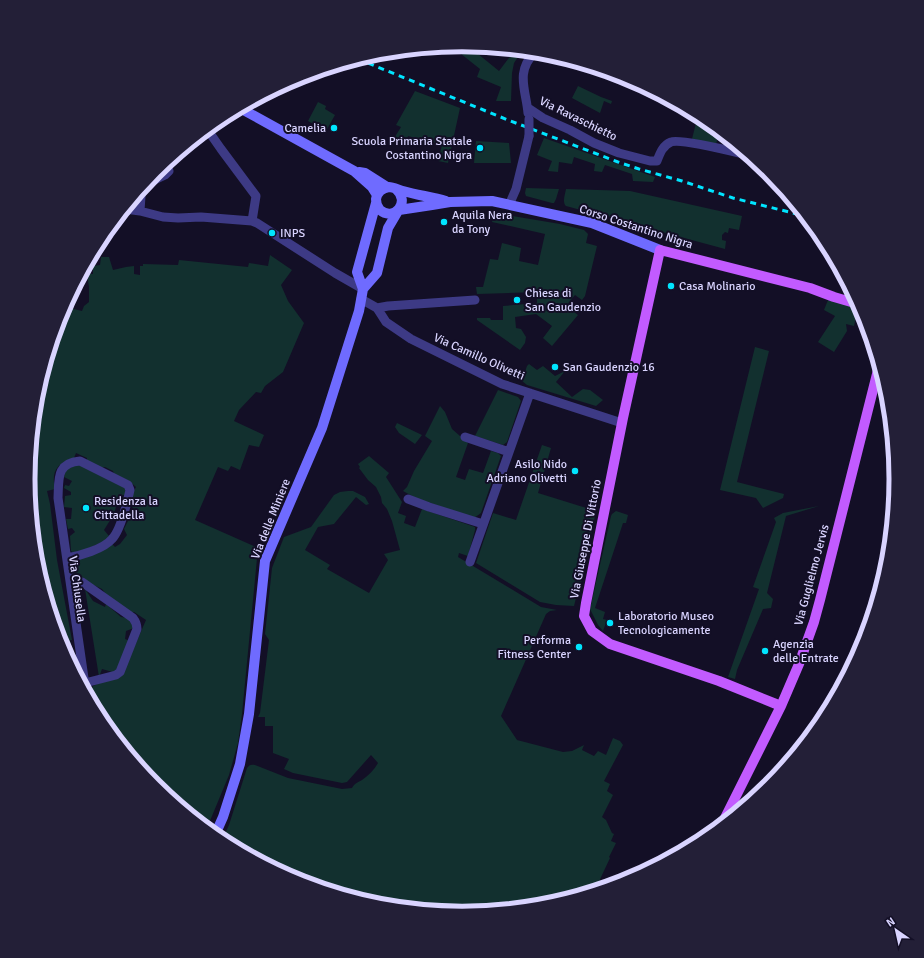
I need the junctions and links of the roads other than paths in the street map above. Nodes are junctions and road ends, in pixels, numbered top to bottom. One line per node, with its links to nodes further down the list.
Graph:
1 (531, 58): 2 (street)
2 (528, 108): 5 (street, Via Ravaschietto); 13 (street, bridge)
3 (246, 111): 7 (street, Corso Costantino Nigra)
4 (210, 134): 17 (street)
5 (738, 153)
6 (168, 169): 8 (street)
7 (354, 171): 9 (street, Corso Costantino Nigra); 11 (street, Corso Costantino Nigra)
8 (159, 178)
9 (392, 188): 11 (street); 12 (street, Corso Costantino Nigra); 16 (street)
10 (141, 197): 15 (street)
11 (377, 199): 16 (street); 19 (street, Via delle Miniere)
12 (450, 202): 13 (street, Corso Costantino Nigra); 16 (street, Corso Costantino Nigra)
13 (509, 205): 18 (street, Corso Costantino Nigra)
14 (131, 209): 15 (street)
15 (140, 210): 17 (street)
16 (398, 210): 19 (street, Via delle Miniere)
17 (252, 221): 19 (street, Via Camillo Olivetti)
18 (660, 250): 21 (main road, Corso Costantino Nigra); 25 (main road, Via Giuseppe Di Vittorio)
19 (362, 294): 22 (street, Via Camillo Olivetti); 39 (street, Via delle Miniere)
20 (475, 300): 22 (street)
21 (850, 302)
22 (377, 308): 24 (street, Via Camillo Olivetti)
23 (876, 377): 37 (main road, Via Guglielmo Jervis)
24 (530, 393): 25 (street, Via Camillo Olivetti); 27 (street)
25 (622, 423): 37 (main road, Via Giuseppe Di Vittorio)
26 (465, 437): 27 (street)
27 (509, 452): 30 (street)
28 (408, 499): 30 (street)
29 (53, 503): 34 (street, Via Chiusella)
30 (483, 524): 32 (street)
31 (67, 558): 31 (street, Via Chiusella); 33 (street, Via Chiusella)
32 (470, 562)
33 (70, 578): 35 (street, Via Chiusella); 36 (street, Via Chiusella)
34 (81, 672)
35 (82, 673)
36 (87, 683)
37 (781, 706): 38 (main road, Via Guglielmo Jervis)
38 (737, 806)
39 (218, 829)

